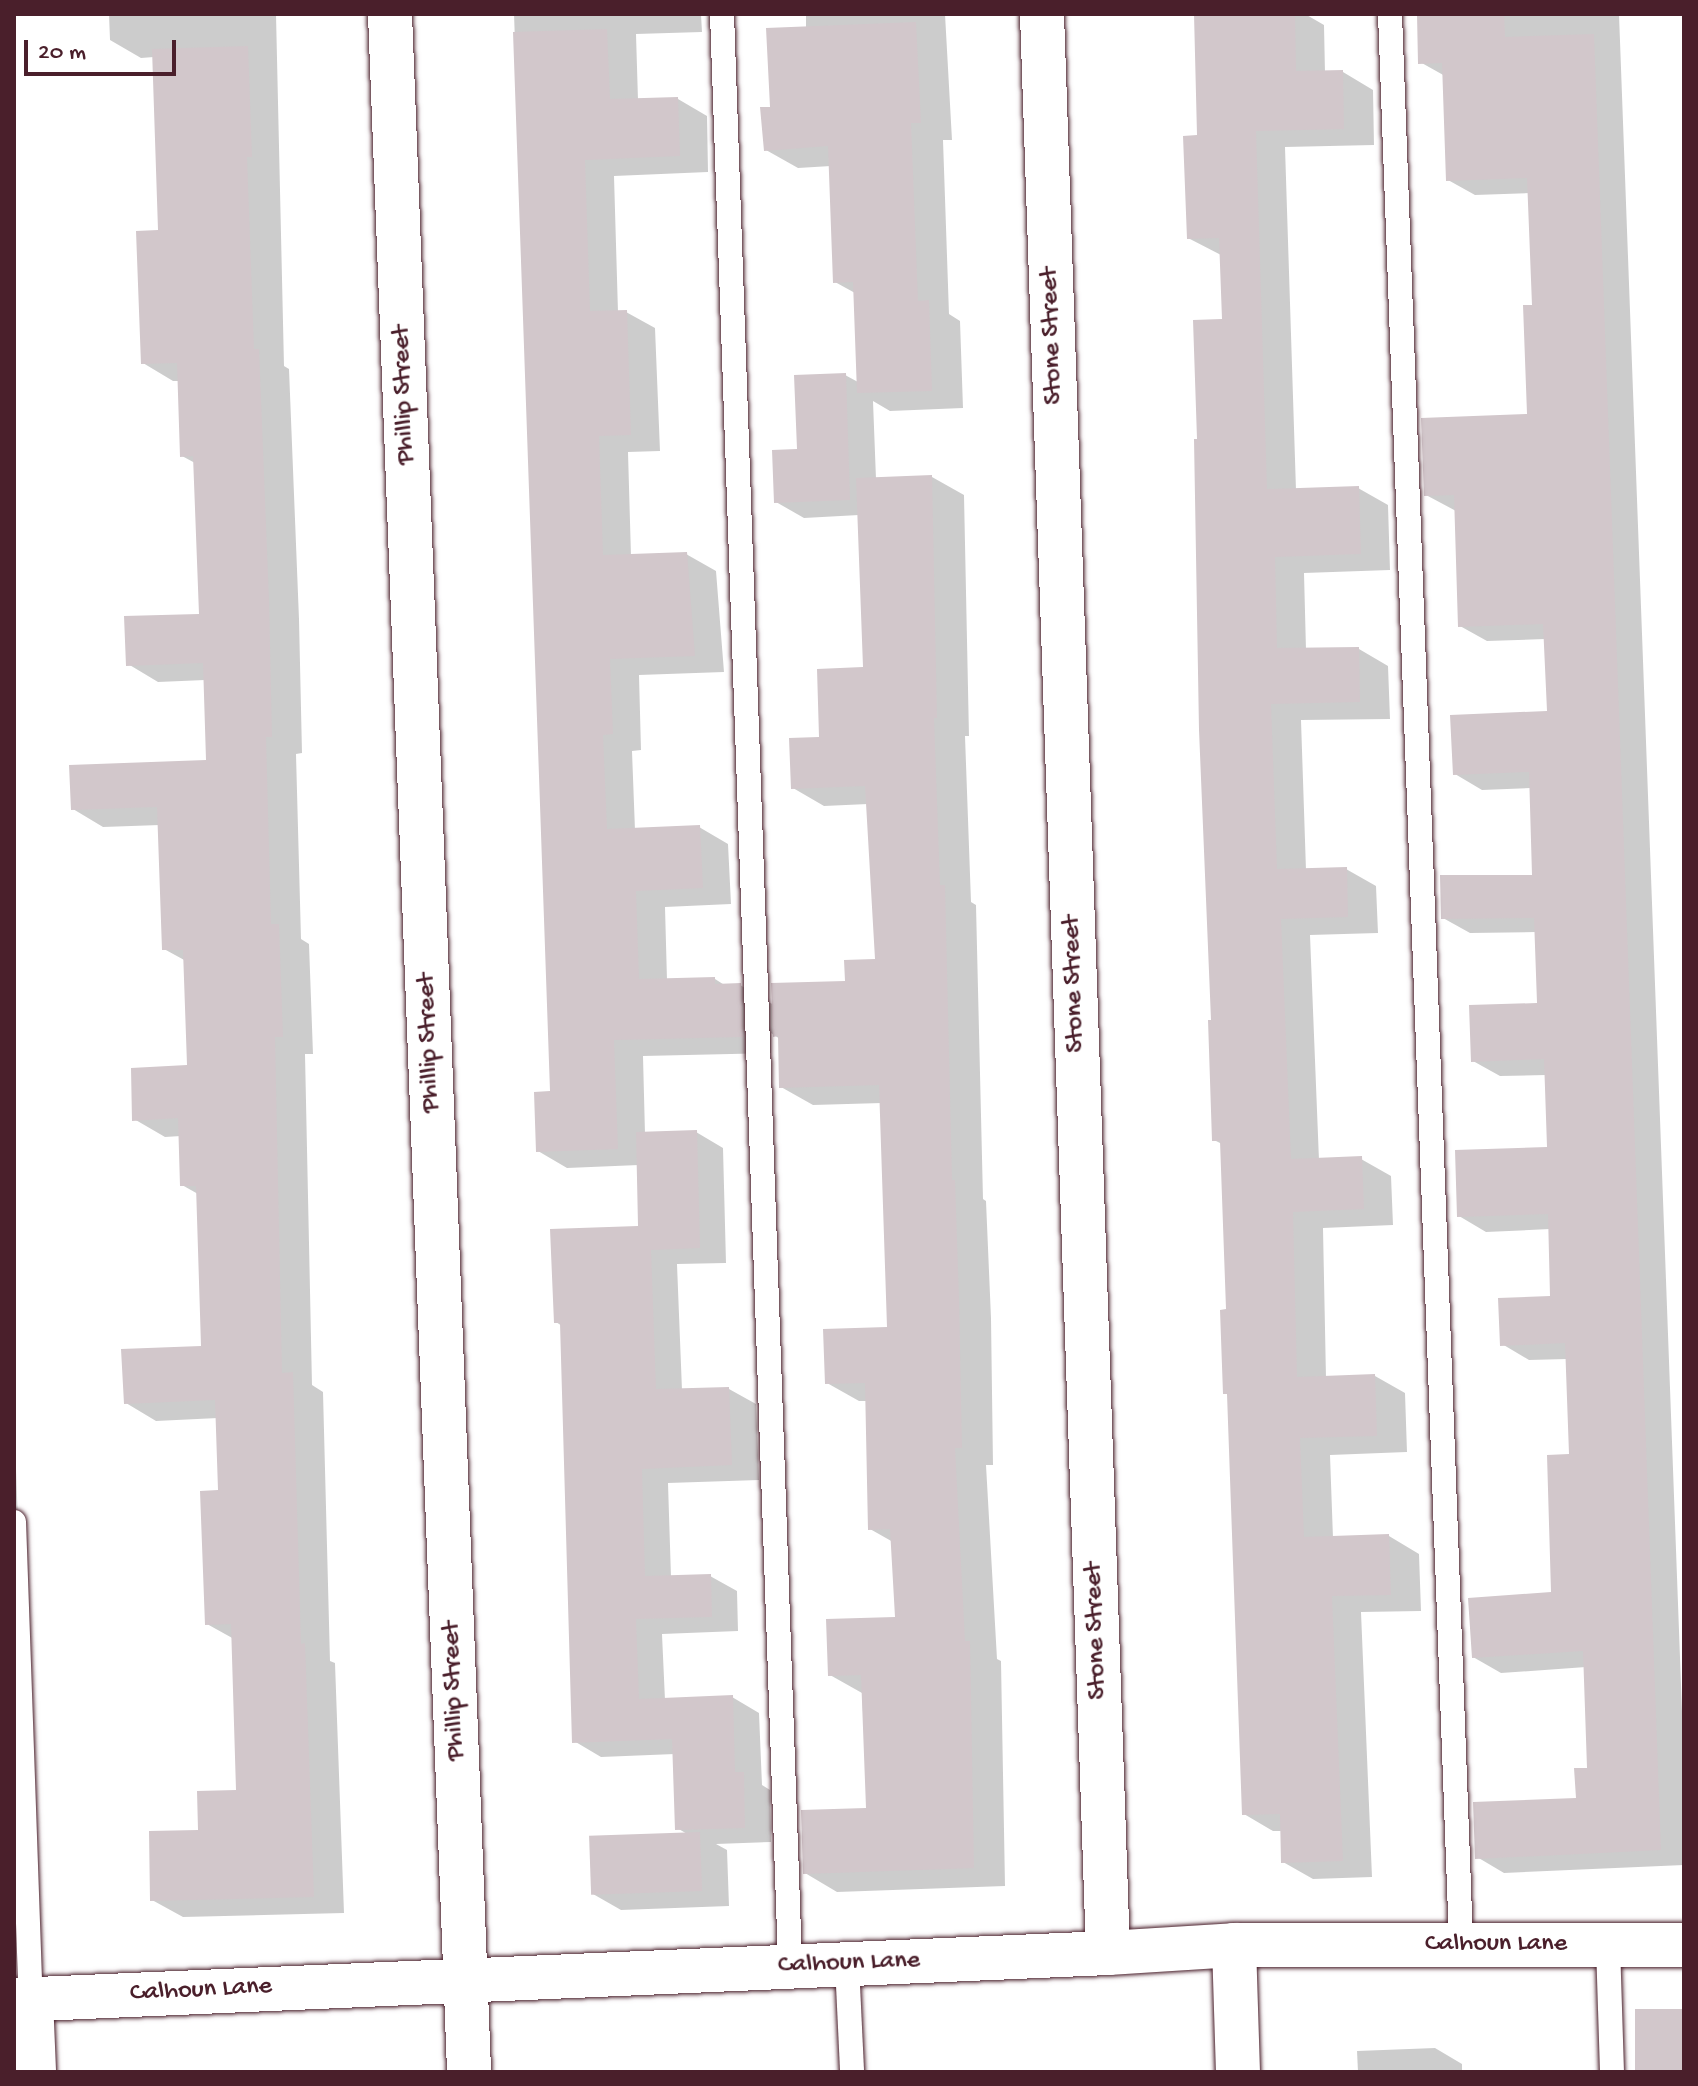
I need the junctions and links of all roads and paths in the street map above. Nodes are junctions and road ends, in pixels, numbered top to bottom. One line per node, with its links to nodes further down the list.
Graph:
1 (390, 14): 13 (street, Phillip Street)
2 (722, 14): 12 (lane)
3 (1042, 14): 10 (street, Stone Street)
4 (1390, 14): 7 (lane)
5 (14, 1522): 14 (lane)
6 (1234, 1945): 7 (street, Calhoun Lane); 10 (street, Calhoun Lane); 18 (street)
7 (1461, 1945): 8 (street, Calhoun Lane)
8 (1608, 1945): 9 (street, Calhoun Lane); 19 (lane)
9 (1684, 1945)
10 (1108, 1953): 11 (street, Calhoun Lane)
11 (847, 1964): 12 (street, Calhoun Lane); 17 (lane)
12 (790, 1966): 13 (street, Calhoun Lane)
13 (466, 1979): 14 (street, Calhoun Lane); 16 (street, Phillip Street)
14 (22, 1999): 15 (street)
15 (34, 2072)
16 (469, 2072)
17 (852, 2072)
18 (1238, 2072)
19 (1612, 2072)

